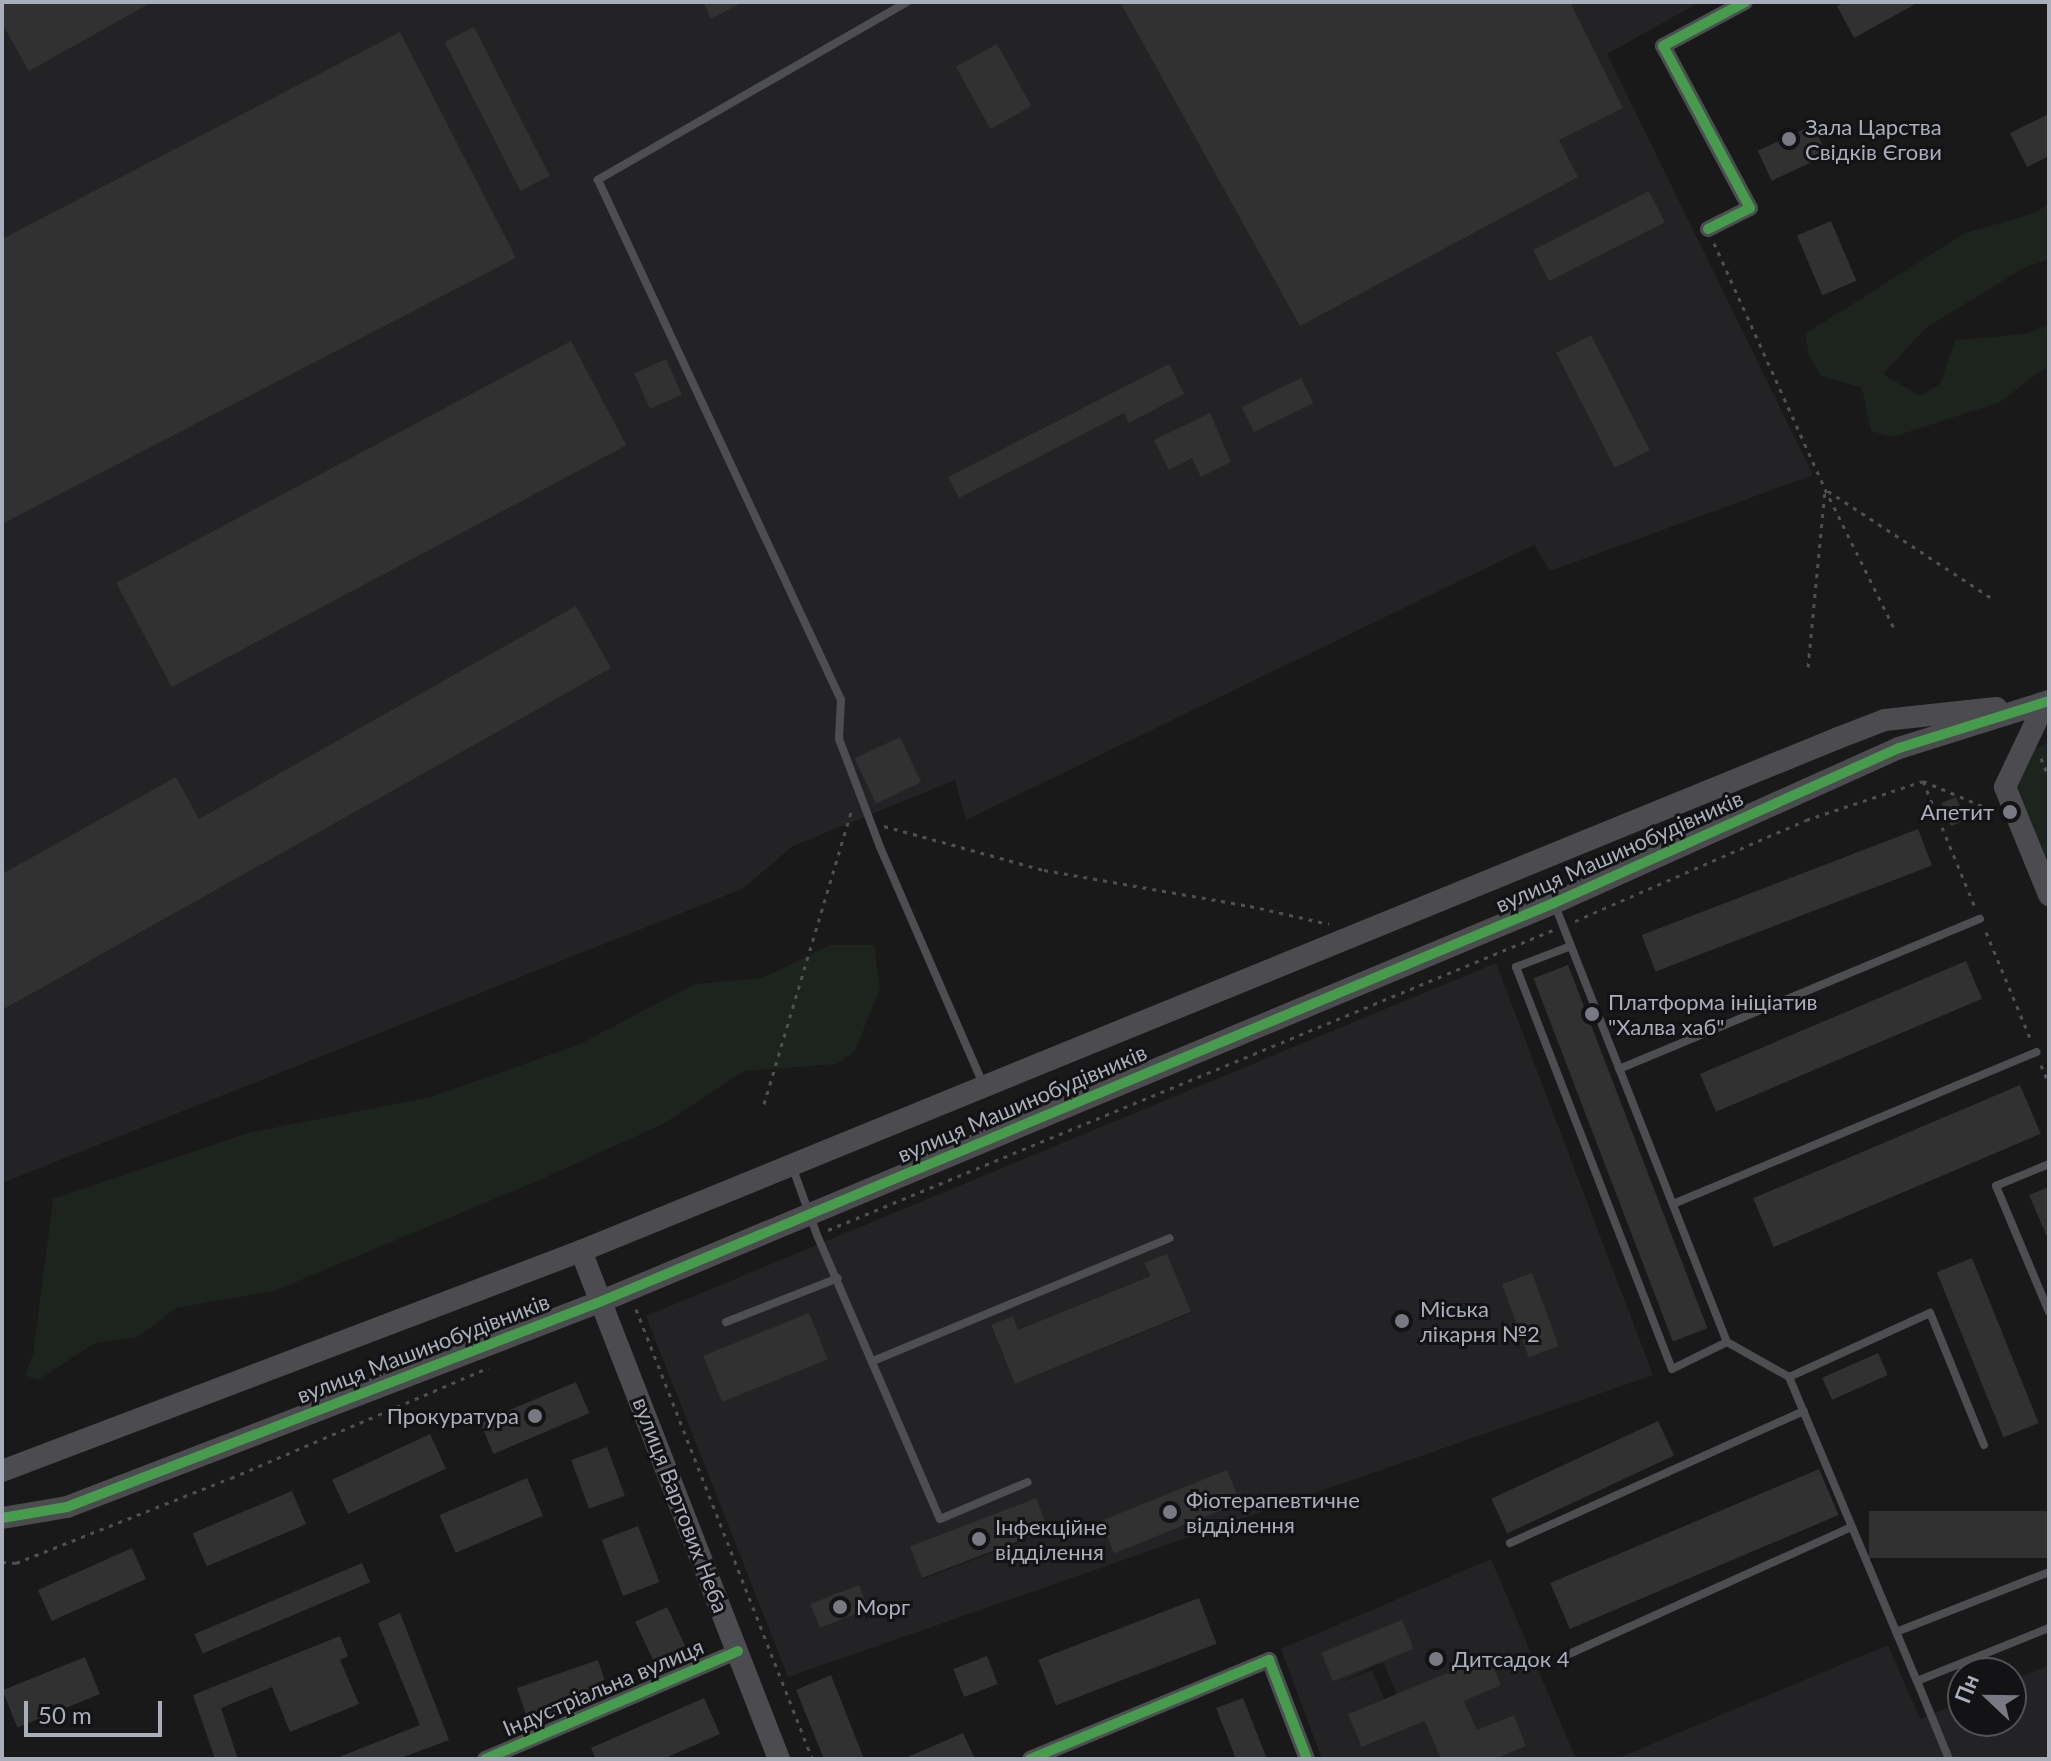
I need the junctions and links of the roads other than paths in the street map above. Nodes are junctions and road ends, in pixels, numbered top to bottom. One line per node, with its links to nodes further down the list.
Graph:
1 (907, 2): 11 (lane)
2 (1745, 2): 3 (street)
3 (1708, 229)
4 (2048, 704): 5 (street); 6 (street, вулиця Машинобудівників); 11 (street, вулиця Машинобудівників)
5 (2049, 895)
6 (1554, 903): 8 (lane); 15 (street, вулиця Машинобудівників)
7 (1980, 919): 10 (lane)
8 (1571, 946): 10 (lane); 22 (lane)
9 (2036, 1052): 14 (lane)
10 (1619, 1069): 14 (lane)
11 (984, 1086): 13 (street, вулиця Машинобудівників)
12 (2049, 1164): 20 (lane)
13 (791, 1165): 15 (lane); 17 (street, вулиця Машинобудівників)
14 (1673, 1204): 22 (lane)
15 (811, 1213): 18 (lane); 19 (street, вулиця Машинобудівників)
16 (1170, 1238): 23 (lane)
17 (581, 1251): 19 (street, вулиця Вартових Неба); 27 (street, вулиця Машинобудівників)
18 (838, 1278): 21 (lane); 23 (lane)
19 (605, 1309): 29 (street, вулиця Машинобудівників); 35 (street, вулиця Вартових Неба)
20 (2049, 1312)
21 (726, 1322)
22 (1727, 1342): 24 (lane)
23 (873, 1361): 28 (lane)
24 (1789, 1377): 25 (lane); 26 (lane)
25 (1804, 1411): 30 (lane); 31 (lane)
26 (1984, 1445)
27 (2, 1471)
28 (1028, 1482)
29 (2, 1518)
30 (1852, 1527): 34 (lane); 36 (lane)
31 (1510, 1543)
32 (2049, 1572): 34 (lane)
33 (2049, 1628): 37 (lane)
34 (1896, 1632): 37 (lane)
35 (738, 1651): 39 (street, Індустріальна вулиця); 40 (street, вулиця Вартових Неба)
36 (1569, 1654)
37 (1917, 1681): 43 (lane)
38 (1050, 1755): 41 (street); 42 (street)
39 (485, 1759)
40 (779, 1759)
41 (1030, 1759)
42 (1307, 1759)
43 (1949, 1759)

